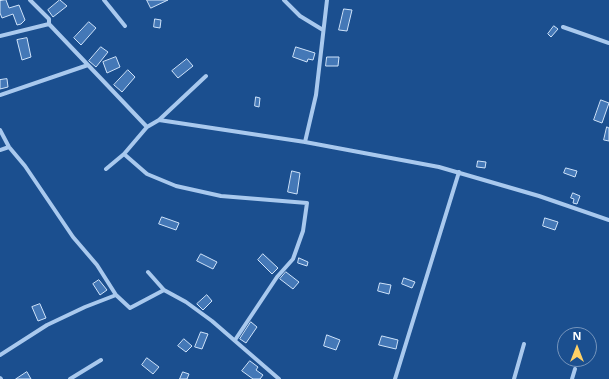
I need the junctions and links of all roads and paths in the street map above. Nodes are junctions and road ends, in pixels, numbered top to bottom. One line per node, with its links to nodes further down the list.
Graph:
1 (30, 0): 5 (street)
2 (104, 0): 6 (street)
3 (284, 0): 8 (street)
4 (327, 0): 8 (street)
5 (49, 24): 9 (street); 11 (street)
6 (125, 26)
7 (563, 27): 10 (street)
8 (324, 30): 17 (street)
9 (0, 36)
10 (609, 43)
11 (88, 65): 13 (street); 15 (street)
12 (206, 76): 14 (street)
13 (0, 95)
14 (159, 120): 15 (street); 17 (street)
15 (146, 127): 20 (street)
16 (0, 130): 18 (street)
17 (305, 142): 22 (street)
18 (9, 147): 19 (street); 26 (street)
19 (0, 150)
20 (124, 154): 21 (street); 27 (street)
21 (106, 169)
22 (459, 172): 23 (street); 34 (street)
23 (609, 220)
24 (148, 272): 25 (street)
25 (164, 290): 26 (street); 27 (street)
26 (116, 295): 29 (street)
27 (235, 340): 33 (street)
28 (524, 344): 35 (street)
29 (0, 355)
30 (101, 360): 32 (street)
31 (575, 370): 36 (street)
32 (70, 379)
33 (279, 379)
34 (395, 379)
35 (514, 379)
36 (572, 379)

